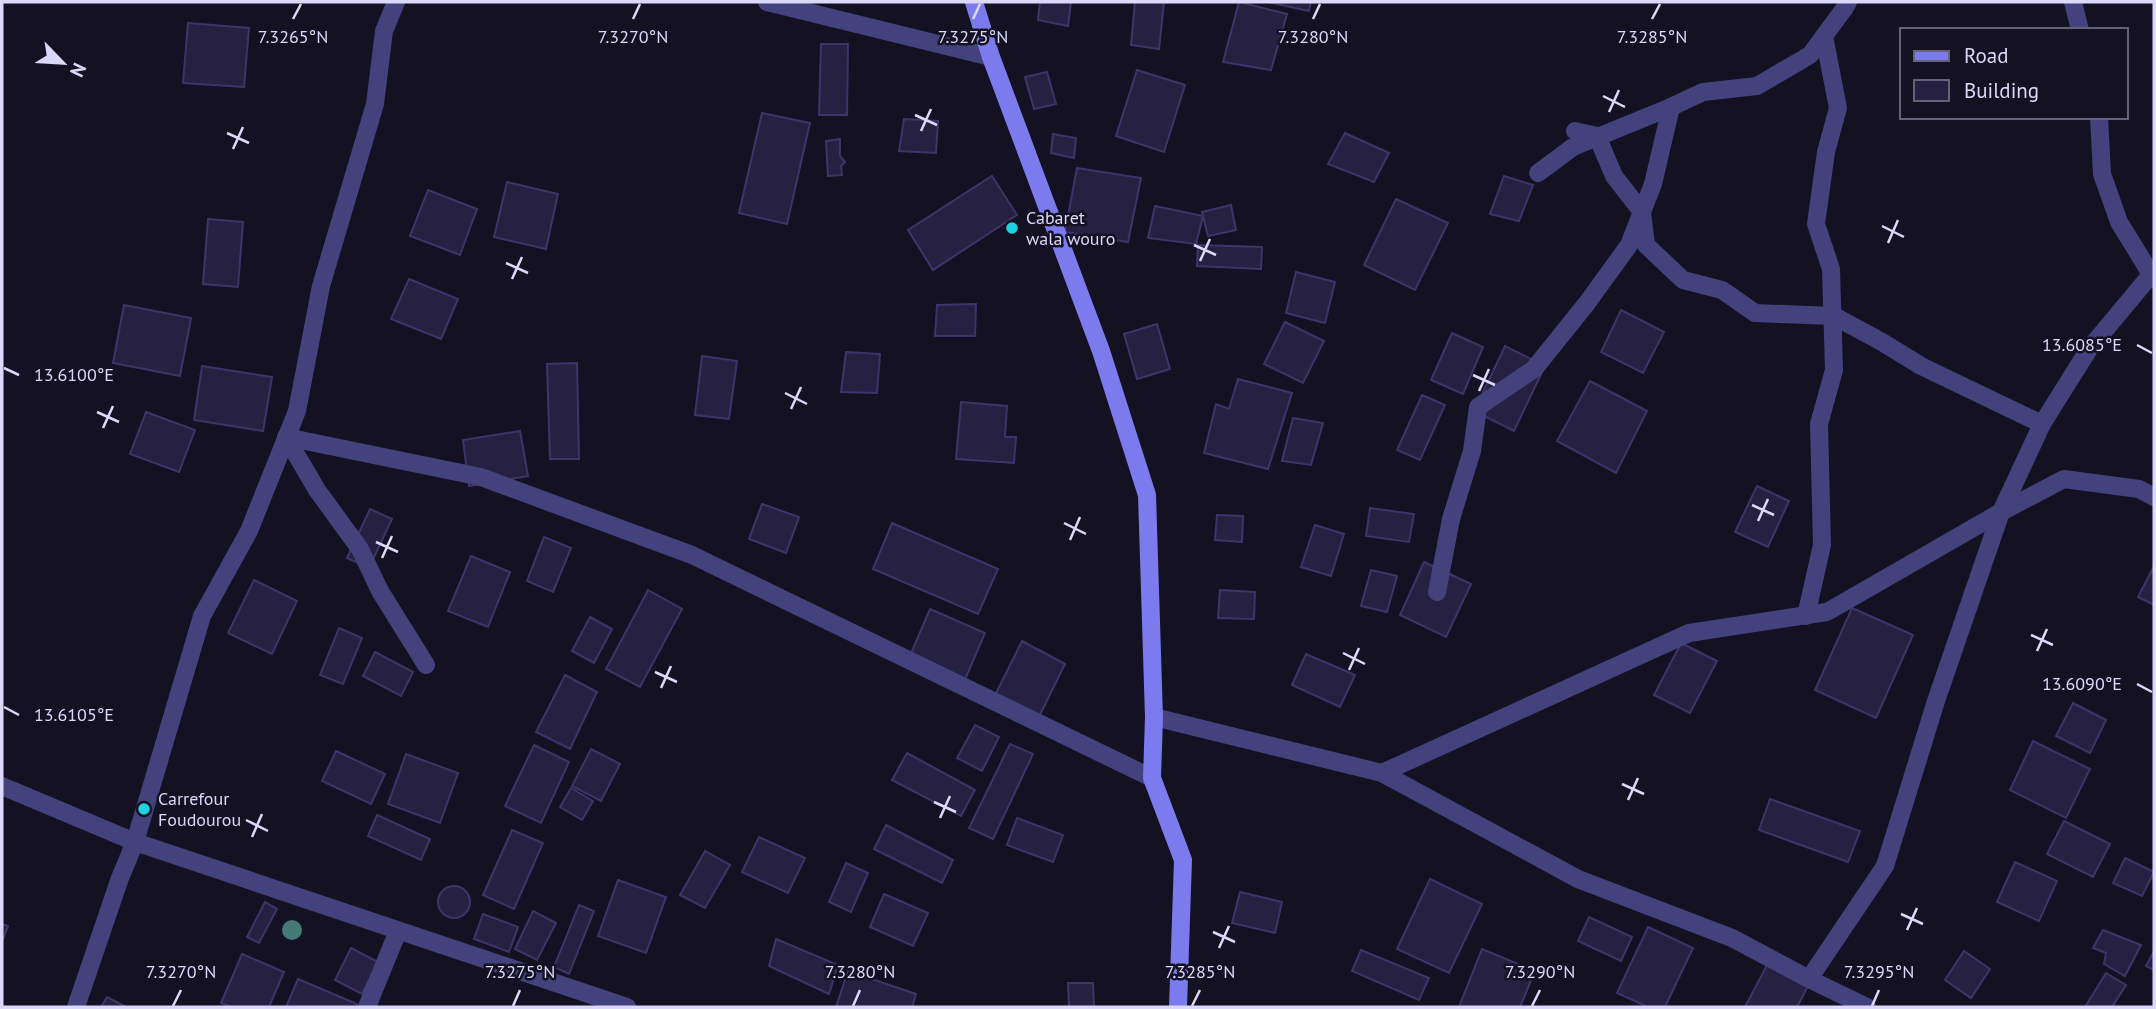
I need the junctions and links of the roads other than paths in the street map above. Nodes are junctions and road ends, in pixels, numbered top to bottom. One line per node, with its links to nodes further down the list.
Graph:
1 (396, 2): 18 (street)
2 (766, 2): 8 (street)
3 (974, 2): 8 (street)
4 (1848, 2): 7 (street)
5 (2073, 2): 6 (street)
6 (2080, 28)
7 (1824, 36): 9 (street); 16 (street)
8 (991, 57): 24 (street)
9 (1671, 107): 12 (street); 14 (street)
10 (2099, 119): 15 (street)
11 (1575, 131): 12 (street)
12 (1597, 136): 13 (street); 14 (street)
13 (1538, 173)
14 (1642, 212): 16 (street); 21 (street)
15 (2153, 274): 17 (street)
16 (1834, 316): 17 (street); 22 (street)
17 (2042, 424): 20 (street)
18 (286, 437): 23 (street); 26 (street); 28 (street)
19 (2154, 497): 20 (street)
20 (2001, 512): 22 (street); 30 (street)
21 (1437, 592)
22 (1806, 616): 25 (street)
23 (426, 665)
24 (1154, 717): 25 (street); 26 (street)
25 (1382, 773): 30 (street)
26 (1152, 778): 34 (street)
27 (2, 786): 28 (street)
28 (135, 842): 29 (street); 31 (street)
29 (398, 931): 32 (street); 33 (street)
30 (1809, 979): 35 (street)
31 (76, 1007)
32 (367, 1007)
33 (628, 1007)
34 (1178, 1007)
35 (1867, 1007)

